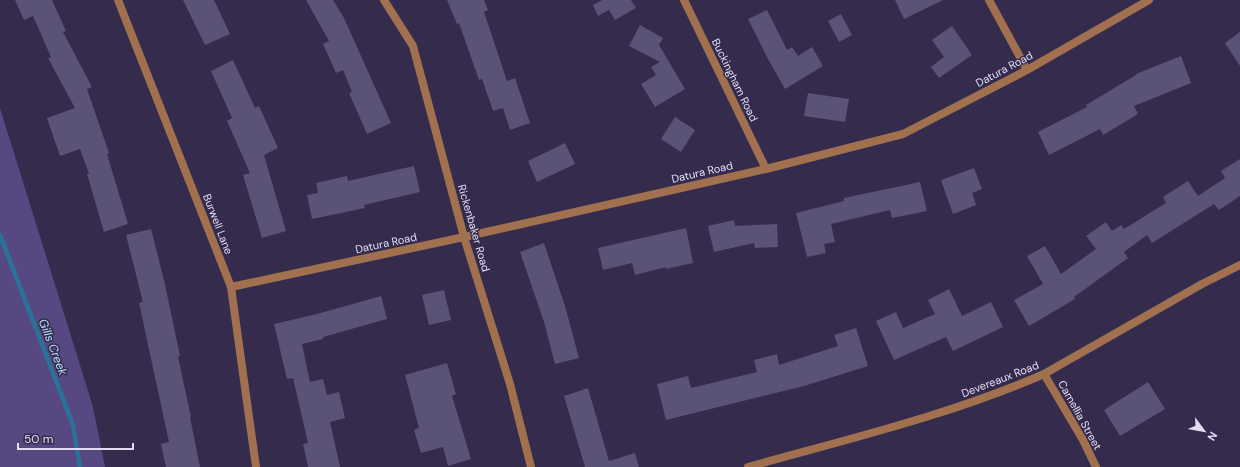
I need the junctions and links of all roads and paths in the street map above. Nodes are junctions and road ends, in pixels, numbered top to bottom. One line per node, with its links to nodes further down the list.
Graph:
1 (118, 0): 10 (street, Burwell Lane)
2 (384, 0): 8 (street, Rickenbaker Road)
3 (684, 0): 7 (street, Buckingham Road)
4 (989, 0): 6 (street)
5 (1149, 0): 6 (street, Datura Road)
6 (1027, 70): 7 (street, Datura Road)
7 (766, 169): 8 (street, Datura Road)
8 (464, 237): 10 (street, Datura Road); 13 (street, Rickenbaker Road)
9 (1240, 265): 11 (street, Devereaux Road)
10 (231, 287): 12 (street, Burwell Lane)
11 (1044, 374): 14 (street, Devereaux Road); 15 (street, Camellia Street)
12 (256, 467)
13 (531, 467)
14 (748, 467)
15 (1096, 467)

